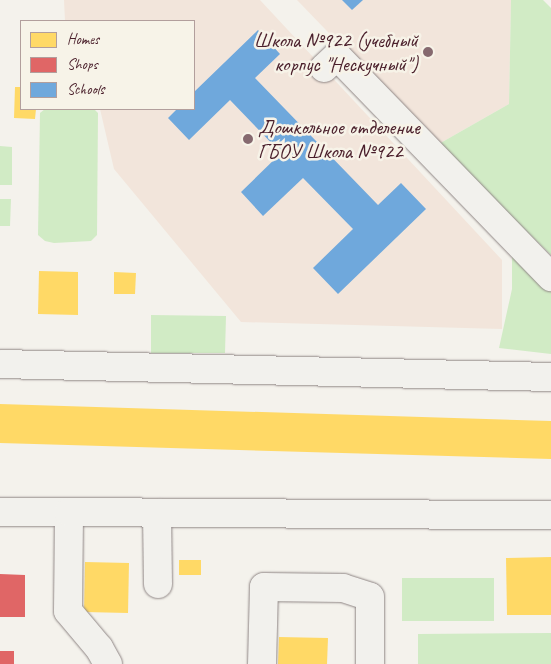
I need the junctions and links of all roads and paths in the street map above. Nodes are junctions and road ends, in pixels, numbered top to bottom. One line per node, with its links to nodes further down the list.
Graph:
1 (324, 68): 2 (lane)
2 (551, 277)
3 (0, 364): 4 (lane)
4 (551, 377)
5 (0, 512): 6 (lane)
6 (69, 512): 7 (lane); 10 (lane)
7 (157, 513): 8 (lane); 9 (lane)
8 (551, 516)
9 (158, 584)
10 (108, 664)
11 (262, 664): 12 (lane)
12 (370, 664)

